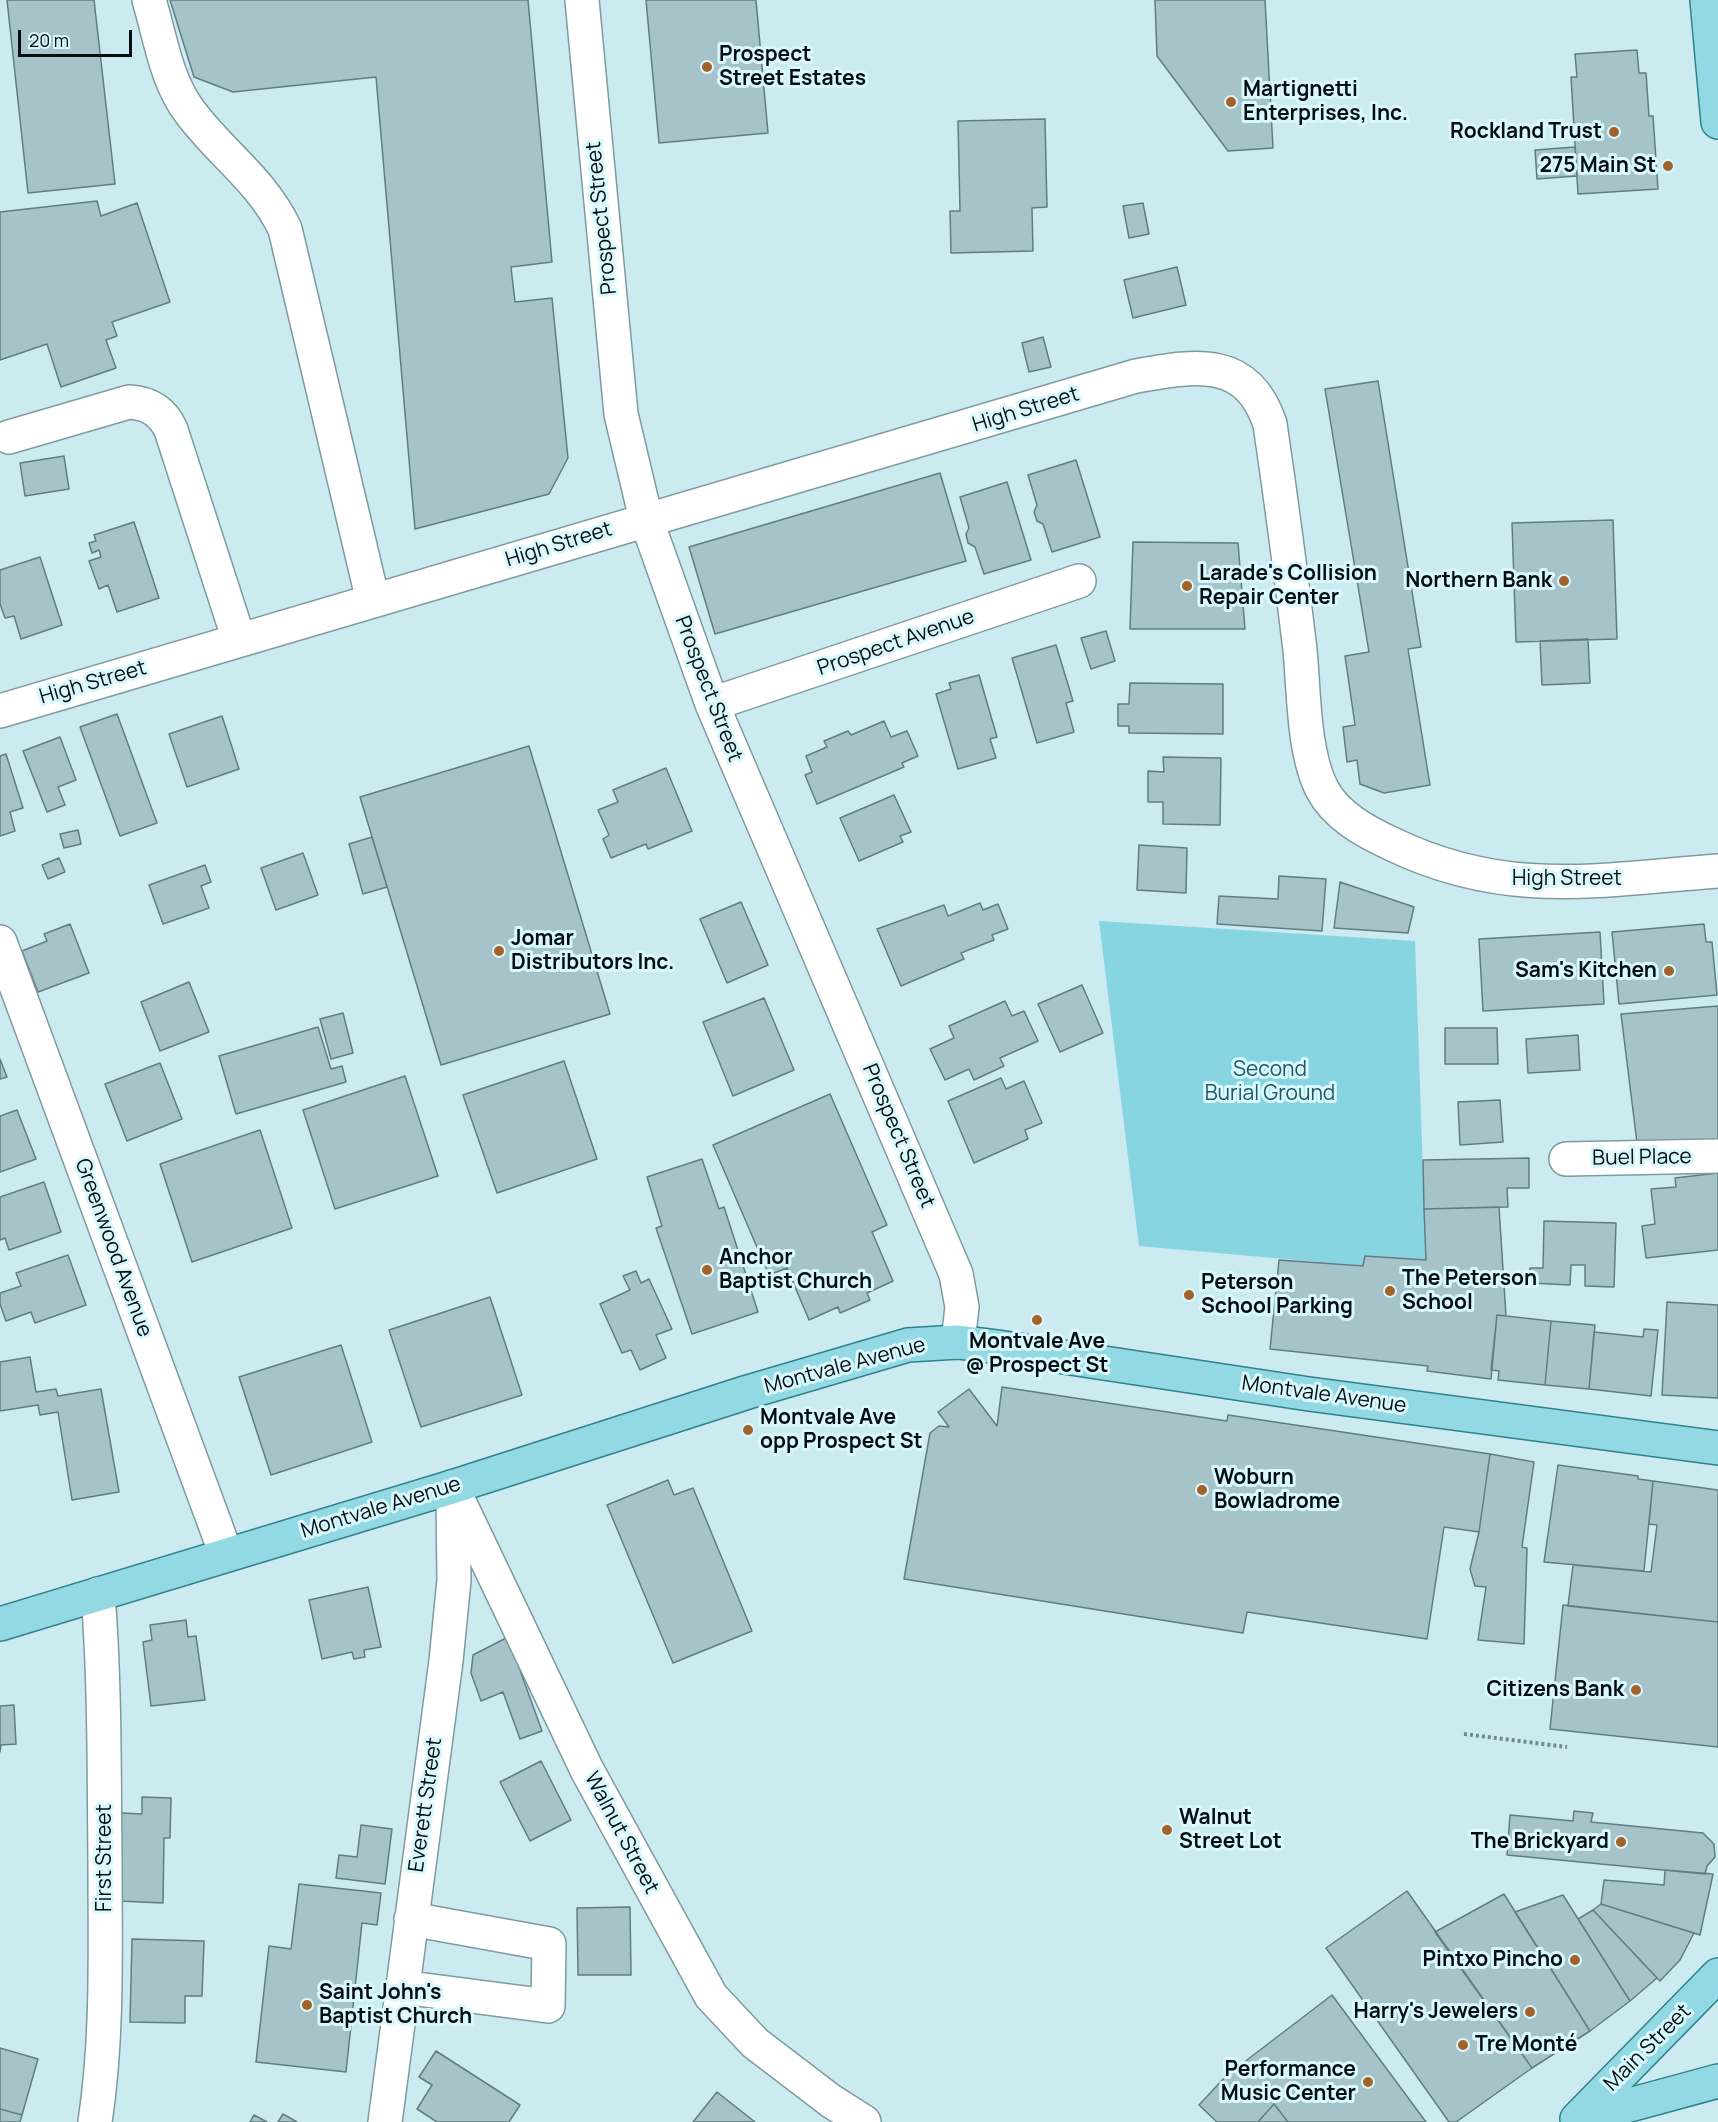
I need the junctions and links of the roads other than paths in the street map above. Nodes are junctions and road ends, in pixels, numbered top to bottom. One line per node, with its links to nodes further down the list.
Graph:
1 (149, 0): 8 (street)
2 (582, 0): 6 (street, Prospect Street)
3 (1707, 0): 4 (main road)
4 (1718, 122)
5 (9, 437): 9 (street)
6 (646, 519): 8 (street, High Street); 10 (street, Prospect Street); 12 (street, High Street)
7 (1079, 581): 10 (street, Prospect Avenue)
8 (373, 601): 9 (street, High Street)
9 (239, 640): 11 (street, High Street)
10 (712, 704): 16 (street, Prospect Street)
11 (0, 711)
12 (1718, 871)
13 (0, 942): 19 (street, Greenwood Avenue)
14 (1718, 1156): 15 (street, Buel Place)
15 (1566, 1159)
16 (958, 1342): 17 (main road, Montvale Avenue); 18 (main road, Montvale Avenue)
17 (1718, 1448)
18 (452, 1487): 19 (main road, Montvale Avenue); 22 (street, Everett Street); 29 (street, Walnut Street)
19 (226, 1554): 20 (main road, Montvale Avenue)
20 (98, 1594): 21 (main road, Montvale Avenue); 27 (street, First Street)
21 (0, 1624)
22 (411, 1919): 24 (street, Everett Street); 24 (street)
23 (1718, 1976): 26 (main road, Main Street)
24 (402, 1987): 28 (street, Everett Street)
25 (1718, 2081): 26 (main road, Main Street)
26 (1575, 2121)
27 (94, 2122)
28 (385, 2122)
29 (864, 2122)

